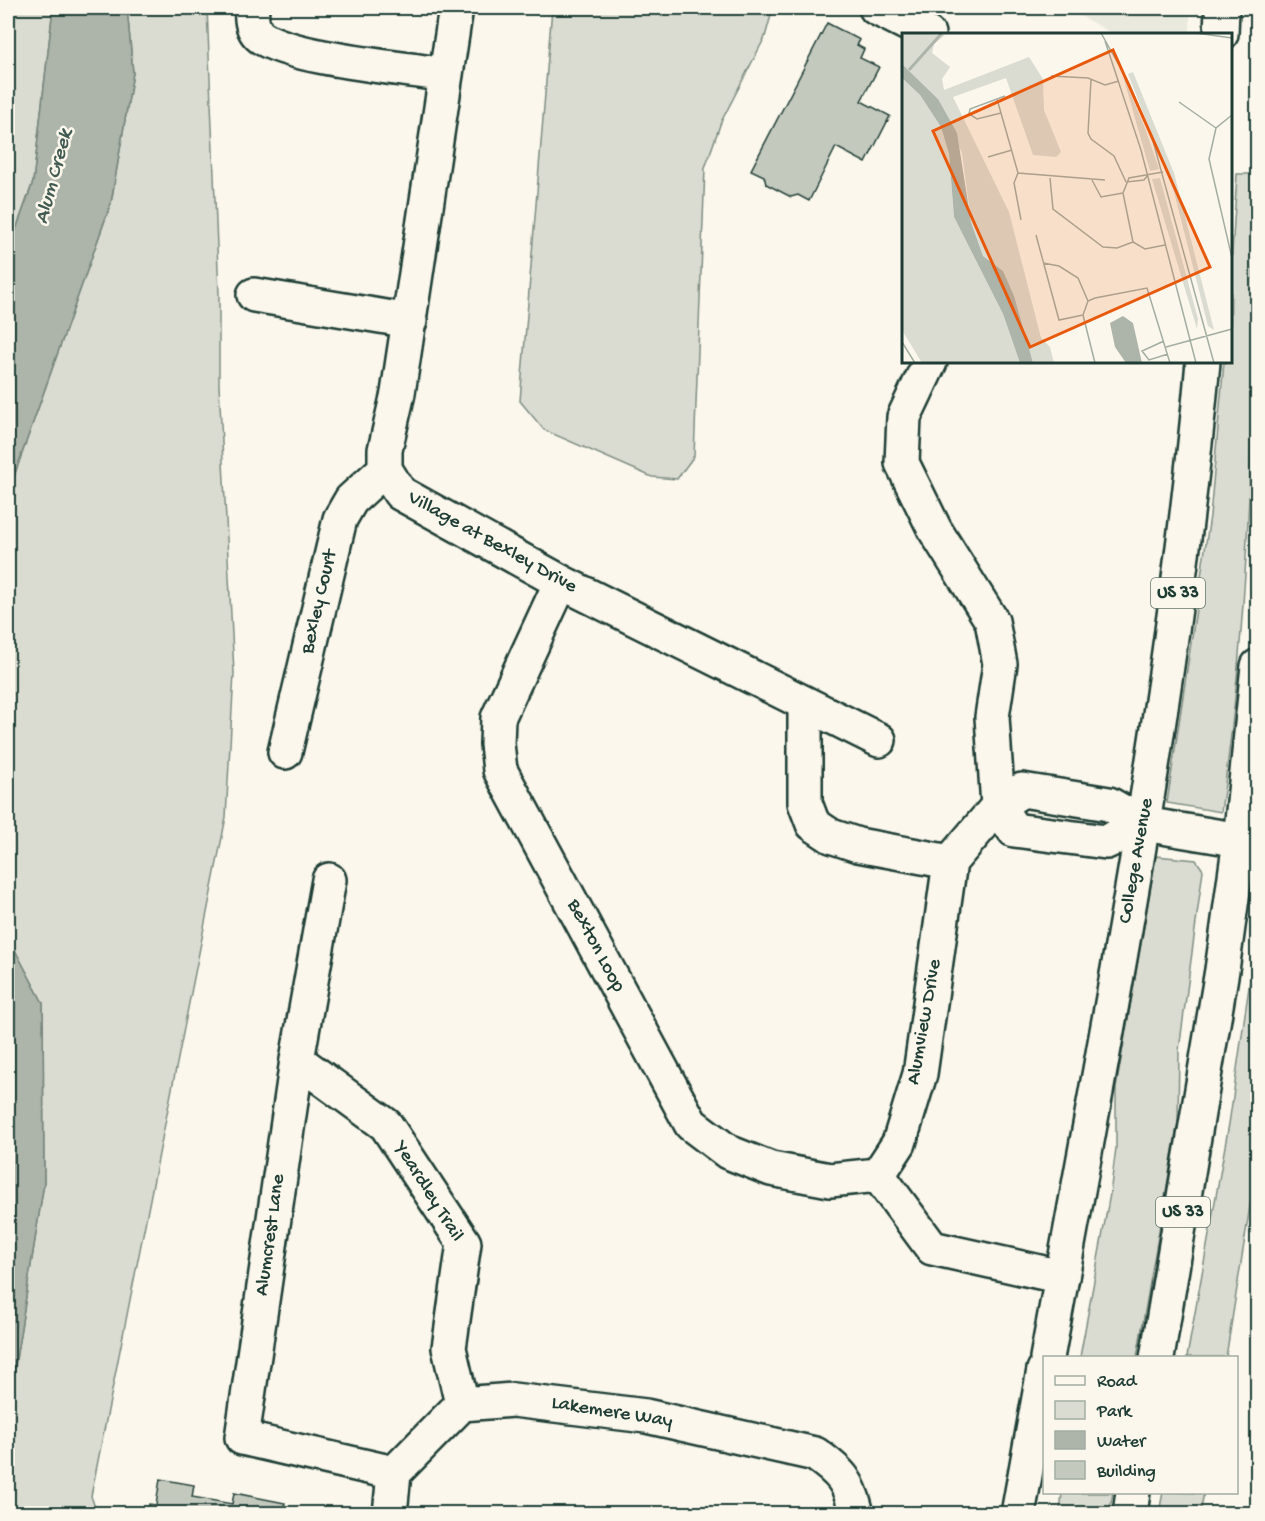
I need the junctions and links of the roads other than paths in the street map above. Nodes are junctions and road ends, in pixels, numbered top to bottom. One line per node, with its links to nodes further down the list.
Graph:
1 (252, 8): 7 (street)
2 (456, 8): 7 (street)
3 (876, 8): 5 (street)
4 (1222, 8): 6 (street)
5 (926, 33)
6 (1221, 33)
7 (446, 75): 9 (street)
8 (254, 295): 9 (street)
9 (410, 321): 12 (street)
10 (930, 363): 18 (street)
11 (1203, 363): 19 (street, College Avenue / US 33)
12 (386, 469): 13 (street, Village at Bexley Drive); 17 (street, Bexley Court)
13 (561, 582): 15 (street, Village at Bexley Drive); 24 (street, Bexton Loop)
14 (1257, 666): 20 (street, US 33)
15 (805, 705): 16 (street, Village at Bexley Drive); 21 (street)
16 (879, 740)
17 (285, 752)
18 (998, 806): 19 (street); 21 (street)
19 (1144, 824): 20 (street); 25 (street, College Avenue / US 33)
20 (1240, 840): 27 (street, US 33)
21 (950, 862): 24 (street, Alumview Drive)
22 (329, 880): 23 (street, Alumcrest Lane)
23 (297, 1060): 29 (street, Yeardley Trail); 30 (street, Alumcrest Lane)
24 (878, 1175): 25 (street)
25 (1062, 1277): 26 (street, College Avenue / US 33)
26 (1047, 1356)
27 (1157, 1356)
28 (1043, 1376): 34 (street)
29 (462, 1404): 30 (street); 33 (street, Lakemere Way)
30 (394, 1473): 32 (street)
31 (1133, 1494): 35 (street)
32 (390, 1514)
33 (856, 1514)
34 (1018, 1514)
35 (1130, 1514)

